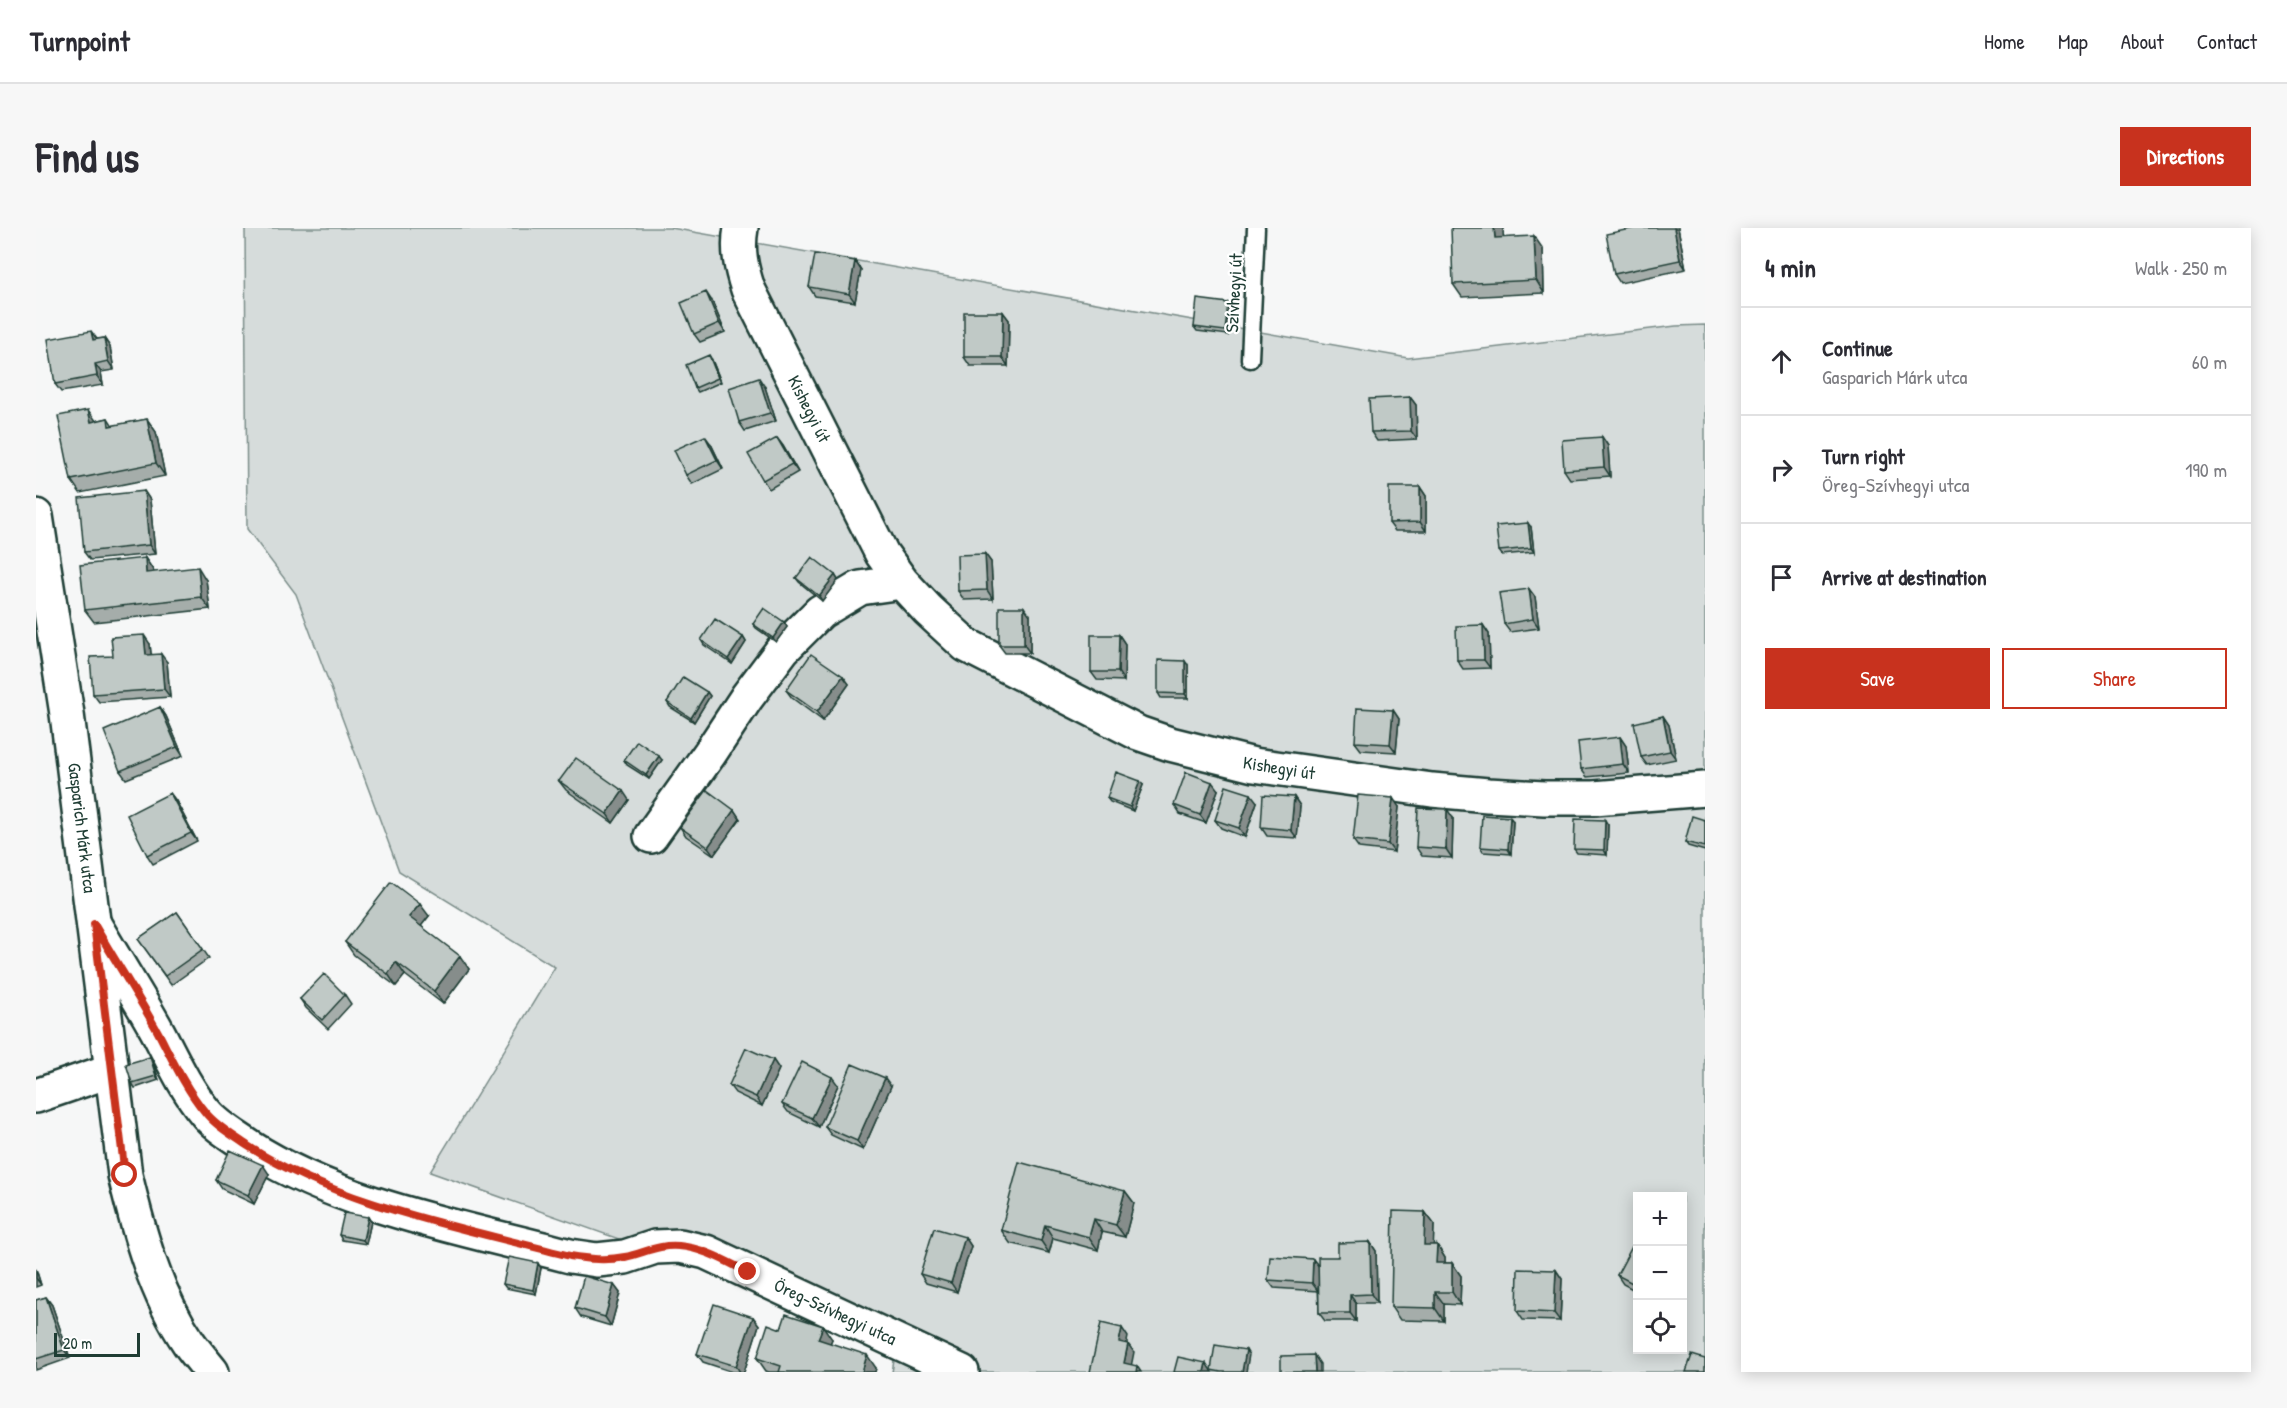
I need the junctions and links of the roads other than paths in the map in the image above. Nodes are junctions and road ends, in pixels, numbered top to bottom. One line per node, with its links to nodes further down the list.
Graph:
1 (741, 228): 5 (street, Kishegyi út)
2 (1256, 228): 3 (lane, Szívhegyi út)
3 (1250, 359)
4 (36, 516): 8 (street, Gasparich Márk utca)
5 (902, 582): 6 (street, Kishegyi út); 7 (street)
6 (1705, 789)
7 (651, 836)
8 (94, 924): 9 (street, Gasparich Márk utca); 12 (street, Öreg-Szívhegyi utca)
9 (112, 1070): 10 (street); 11 (street, Gasparich Márk utca)
10 (36, 1096)
11 (212, 1372)
12 (962, 1372)

